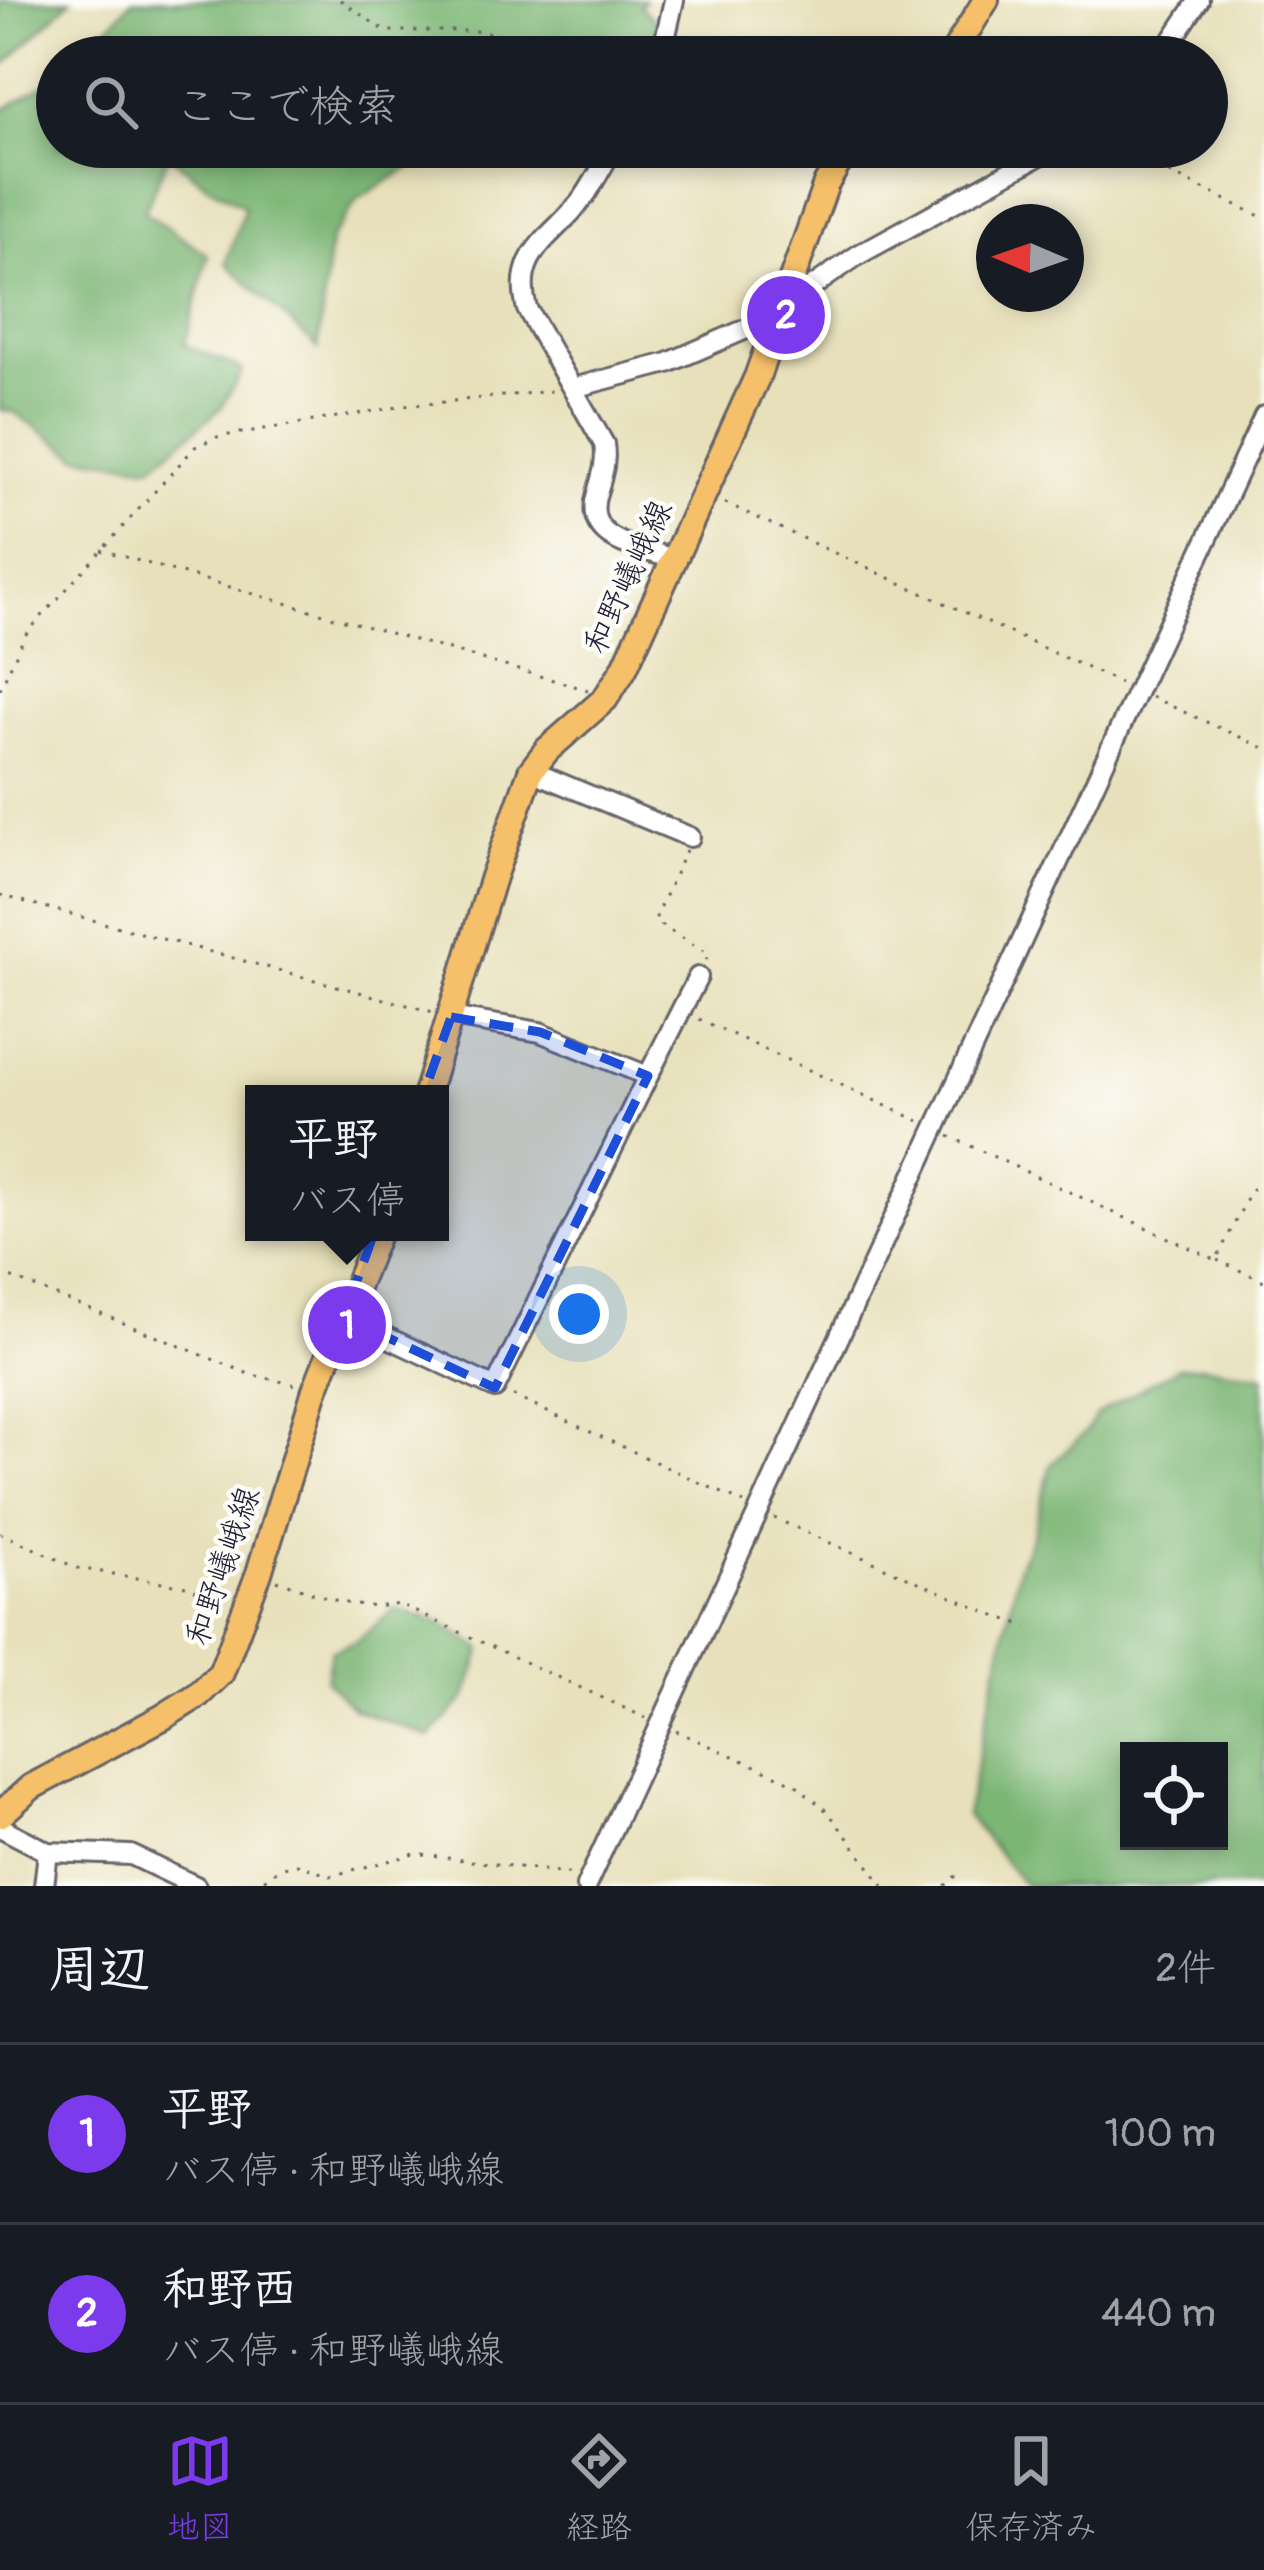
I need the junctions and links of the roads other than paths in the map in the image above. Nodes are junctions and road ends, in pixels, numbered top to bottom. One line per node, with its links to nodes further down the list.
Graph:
1 (674, 0): 4 (street)
2 (986, 0): 5 (main road)
3 (1199, 0): 6 (street)
4 (666, 36)
5 (964, 36)
6 (1175, 36)
7 (601, 168): 11 (street)
8 (835, 168): 10 (main road, 和野嶬峨線)
9 (1017, 168): 10 (street)
10 (779, 310): 11 (street); 13 (main road, 和野嶬峨線)
11 (573, 388): 13 (street)
12 (1264, 416): 25 (street)
13 (674, 559): 14 (main road, 和野嶬峨線)
14 (531, 771): 15 (street); 17 (main road, 和野嶬峨線)
15 (690, 837)
16 (698, 977): 18 (street)
17 (451, 1017): 18 (street); 19 (main road, 和野嶬峨線)
18 (648, 1076): 21 (street)
19 (429, 1085)
20 (374, 1241): 21 (main road, 和野嶬峨線)
21 (344, 1317): 22 (main road, 和野嶬峨線)
22 (0, 1815)
23 (0, 1827): 24 (street)
24 (48, 1852): 26 (street); 27 (street)
25 (588, 1882)
26 (44, 1886)
27 (196, 1886)

